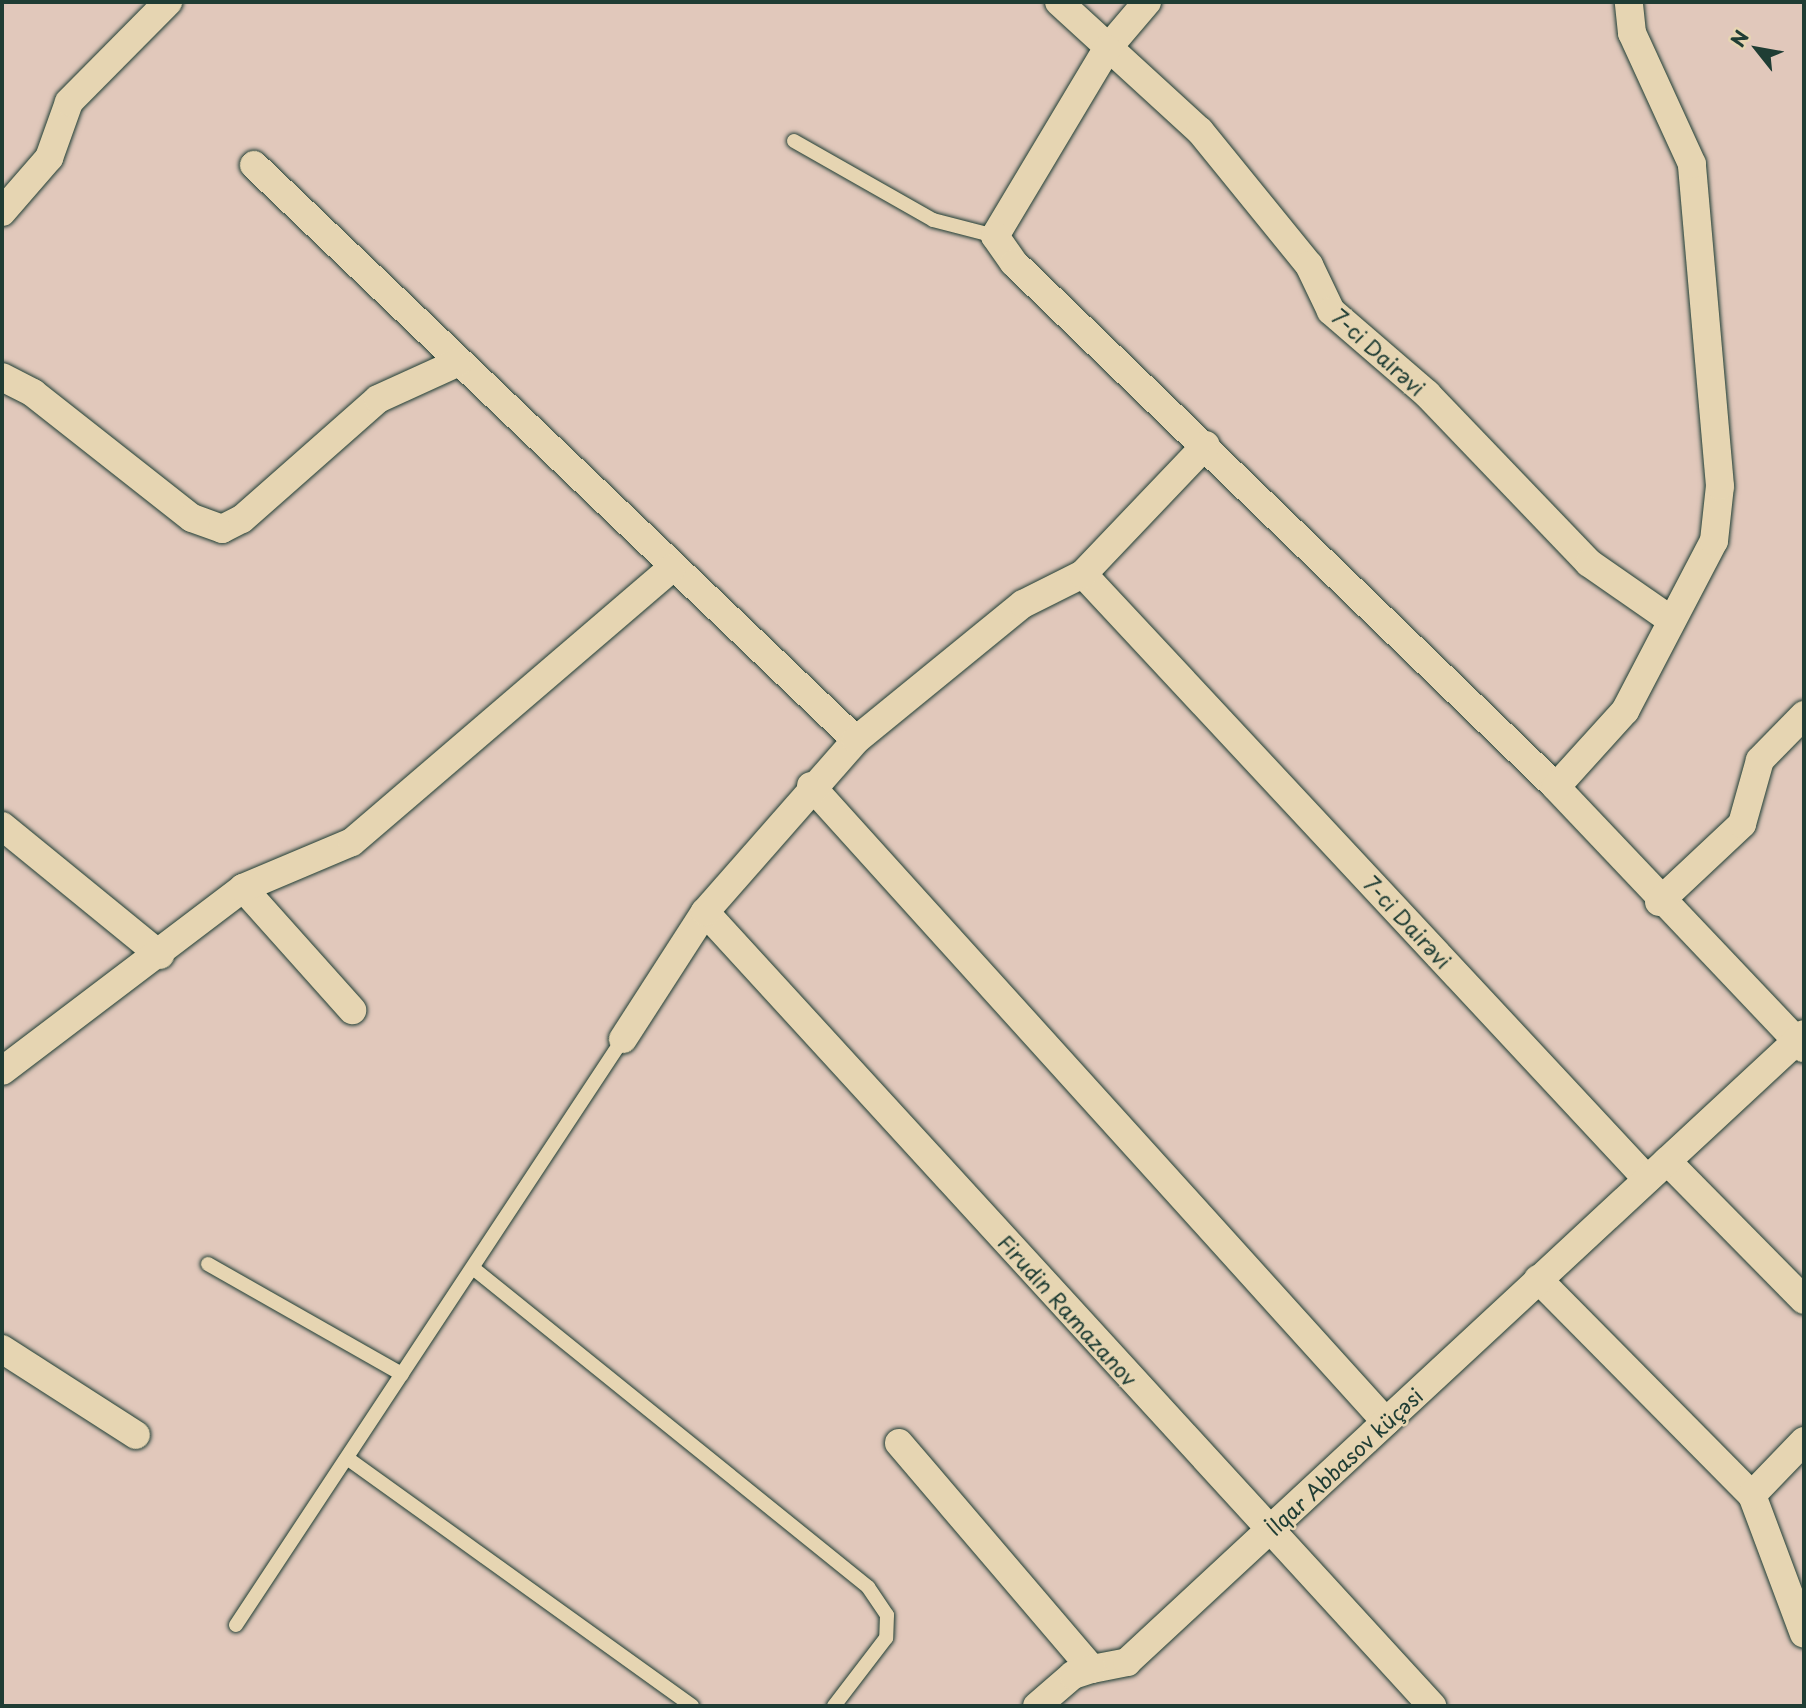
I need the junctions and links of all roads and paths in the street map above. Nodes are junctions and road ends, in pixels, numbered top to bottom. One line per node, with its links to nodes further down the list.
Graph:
1 (168, 2): 8 (street)
2 (1059, 2): 5 (street, 7-ci Dairəvi)
3 (1147, 2): 5 (street)
4 (1629, 2): 15 (street)
5 (1107, 49): 9 (street); 15 (street, 7-ci Dairəvi)
6 (794, 141): 9 (lane)
7 (254, 165): 10 (street)
8 (2, 212)
9 (995, 236): 12 (street)
10 (457, 363): 11 (street); 13 (street)
11 (2, 377)
12 (1206, 445): 14 (street); 19 (street)
13 (671, 569): 17 (street); 21 (street)
14 (1083, 574): 17 (street); 29 (street, 7-ci Dairəvi)
15 (1668, 618): 19 (street)
16 (1804, 716): 22 (street)
17 (856, 740): 18 (street)
18 (811, 786): 23 (street); 36 (street)
19 (1556, 788): 22 (street)
20 (2, 826): 24 (street)
21 (243, 888): 24 (street); 25 (street)
22 (1659, 902): 27 (street)
23 (705, 912): 26 (street); 42 (street, Firudin Ramazanov)
24 (160, 955): 28 (street)
25 (352, 1010)
26 (623, 1039): 31 (lane)
27 (1802, 1041): 29 (street, İlqar Abbasov küçəsi)
28 (2, 1071)
29 (1657, 1170): 32 (street, İlqar Abbasov küçəsi); 33 (street, 7-ci Dairəvi)
30 (208, 1264): 35 (lane)
31 (472, 1268): 35 (lane); 47 (lane)
32 (1538, 1279): 36 (street, İlqar Abbasov küçəsi); 41 (street)
33 (1804, 1300)
34 (2, 1349): 37 (street)
35 (402, 1374): 40 (lane)
36 (1386, 1422): 42 (street, İlqar Abbasov küçəsi)
37 (136, 1435)
38 (1804, 1441): 41 (street)
39 (899, 1443): 45 (street)
40 (347, 1458): 43 (lane); 46 (lane)
41 (1752, 1495): 44 (street)
42 (1270, 1531): 45 (street, İlqar Abbasov küçəsi); 49 (street, Firudin Ramazanov)
43 (236, 1625)
44 (1804, 1634)
45 (1093, 1669): 48 (street, İlqar Abbasov küçəsi)
46 (692, 1706)
47 (834, 1706)
48 (1037, 1706)
49 (1432, 1706)

